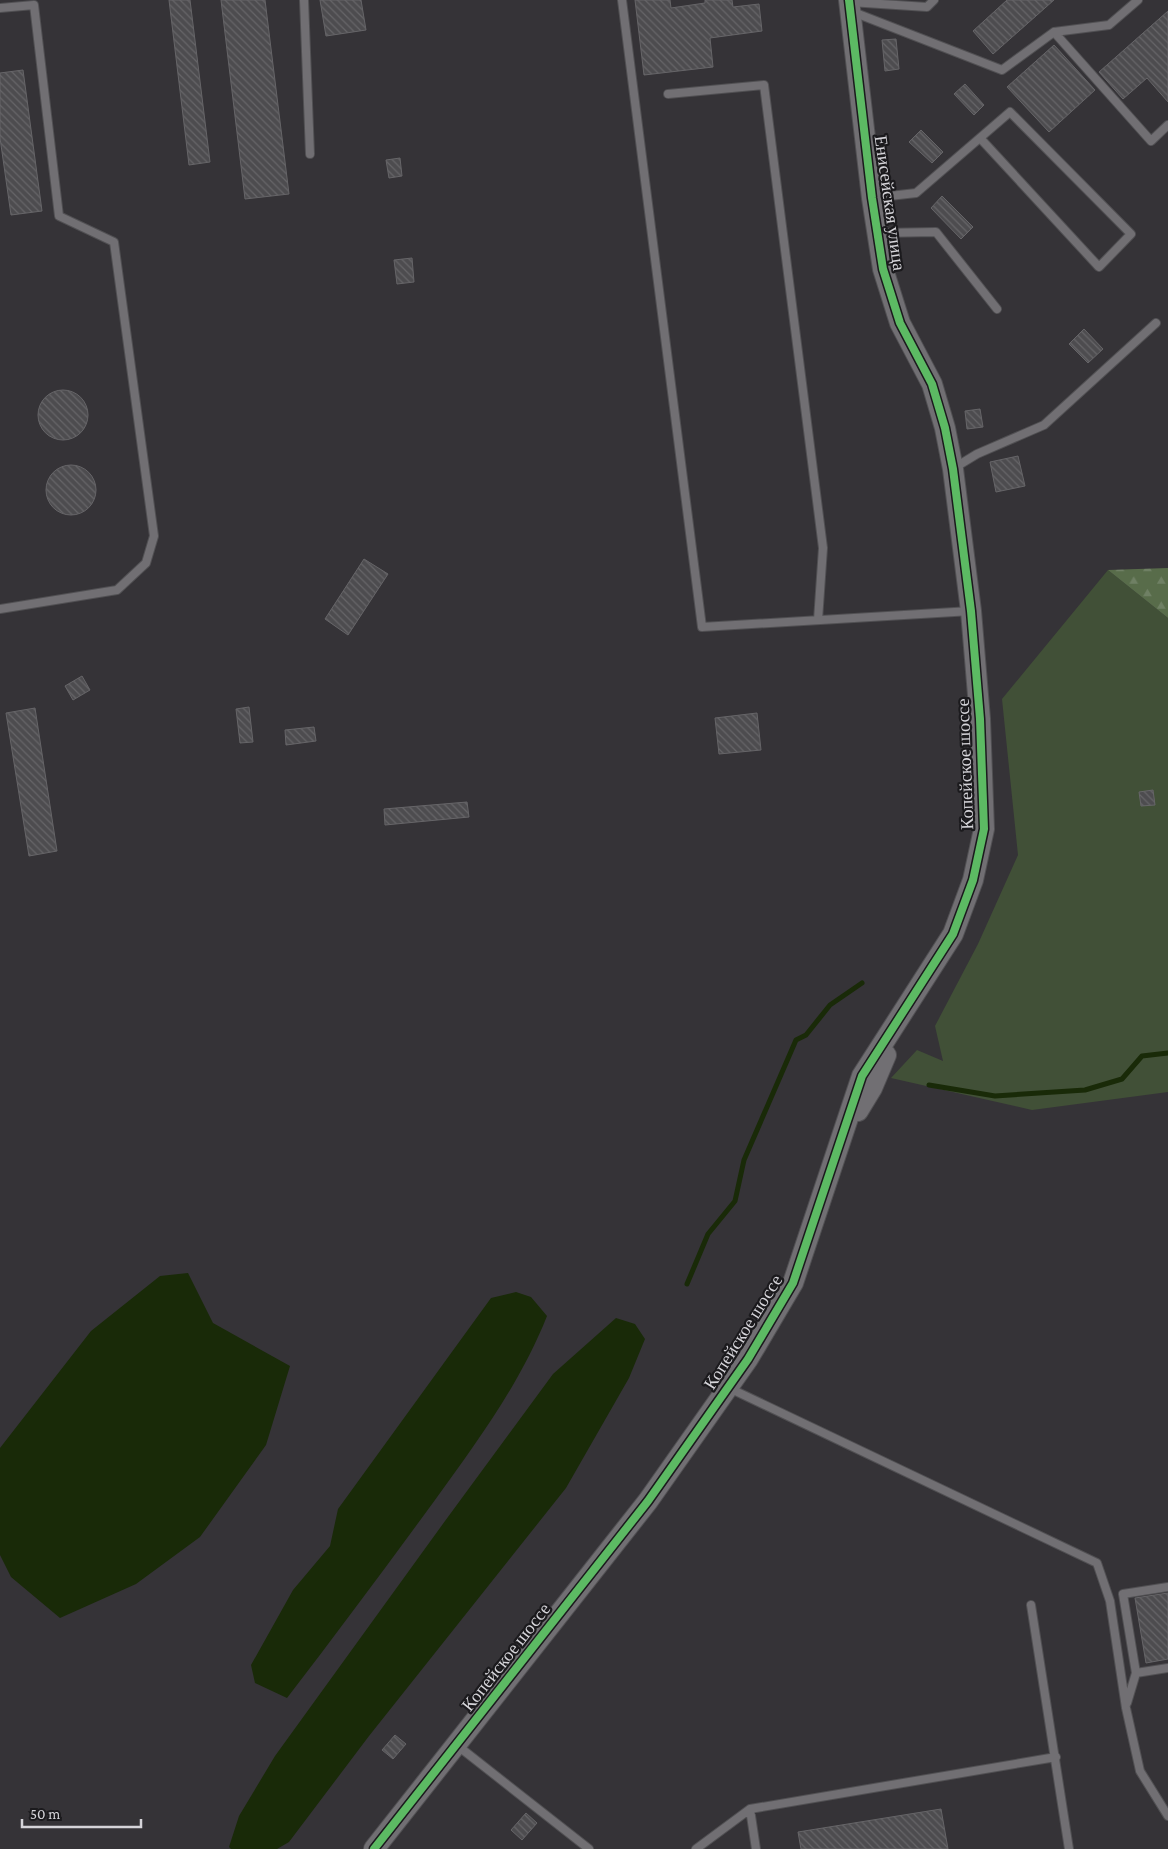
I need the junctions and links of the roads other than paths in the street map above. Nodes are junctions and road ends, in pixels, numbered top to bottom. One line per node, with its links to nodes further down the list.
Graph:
1 (304, 0): 11 (lane)
2 (622, 0): 19 (lane)
3 (934, 0): 5 (lane)
4 (1138, 0): 7 (lane)
5 (850, 4): 7 (lane); 12 (street, Енисейская улица)
6 (0, 8): 17 (lane)
7 (1054, 32): 9 (lane)
8 (668, 94): 19 (lane)
9 (1168, 125)
10 (980, 138): 10 (lane); 12 (lane)
11 (310, 154)
12 (872, 198): 13 (street, Енисейская улица)
13 (877, 233): 14 (lane); 16 (street, Енисейская улица)
14 (997, 309)
15 (1156, 323): 16 (lane)
16 (953, 469): 18 (street, Енисейская улица)
17 (0, 609)
18 (971, 611): 19 (lane); 20 (street, Енисейская улица)
19 (818, 620)
20 (976, 667): 21 (street, Копейское шоссе)
21 (728, 1388): 26 (lane); 27 (street, Копейское шоссе)
22 (1168, 1587): 25 (lane)
23 (1031, 1605): 28 (lane)
24 (1168, 1668): 25 (lane)
25 (1136, 1674): 26 (lane)
26 (1126, 1708): 30 (lane)
27 (456, 1744): 31 (street, Копейское шоссе); 32 (lane)
28 (1056, 1757): 29 (lane); 35 (lane)
29 (750, 1809): 33 (lane); 34 (lane)
30 (1168, 1816)
31 (374, 1849)
32 (589, 1849)
33 (696, 1849)
34 (756, 1849)
35 (1069, 1849)

